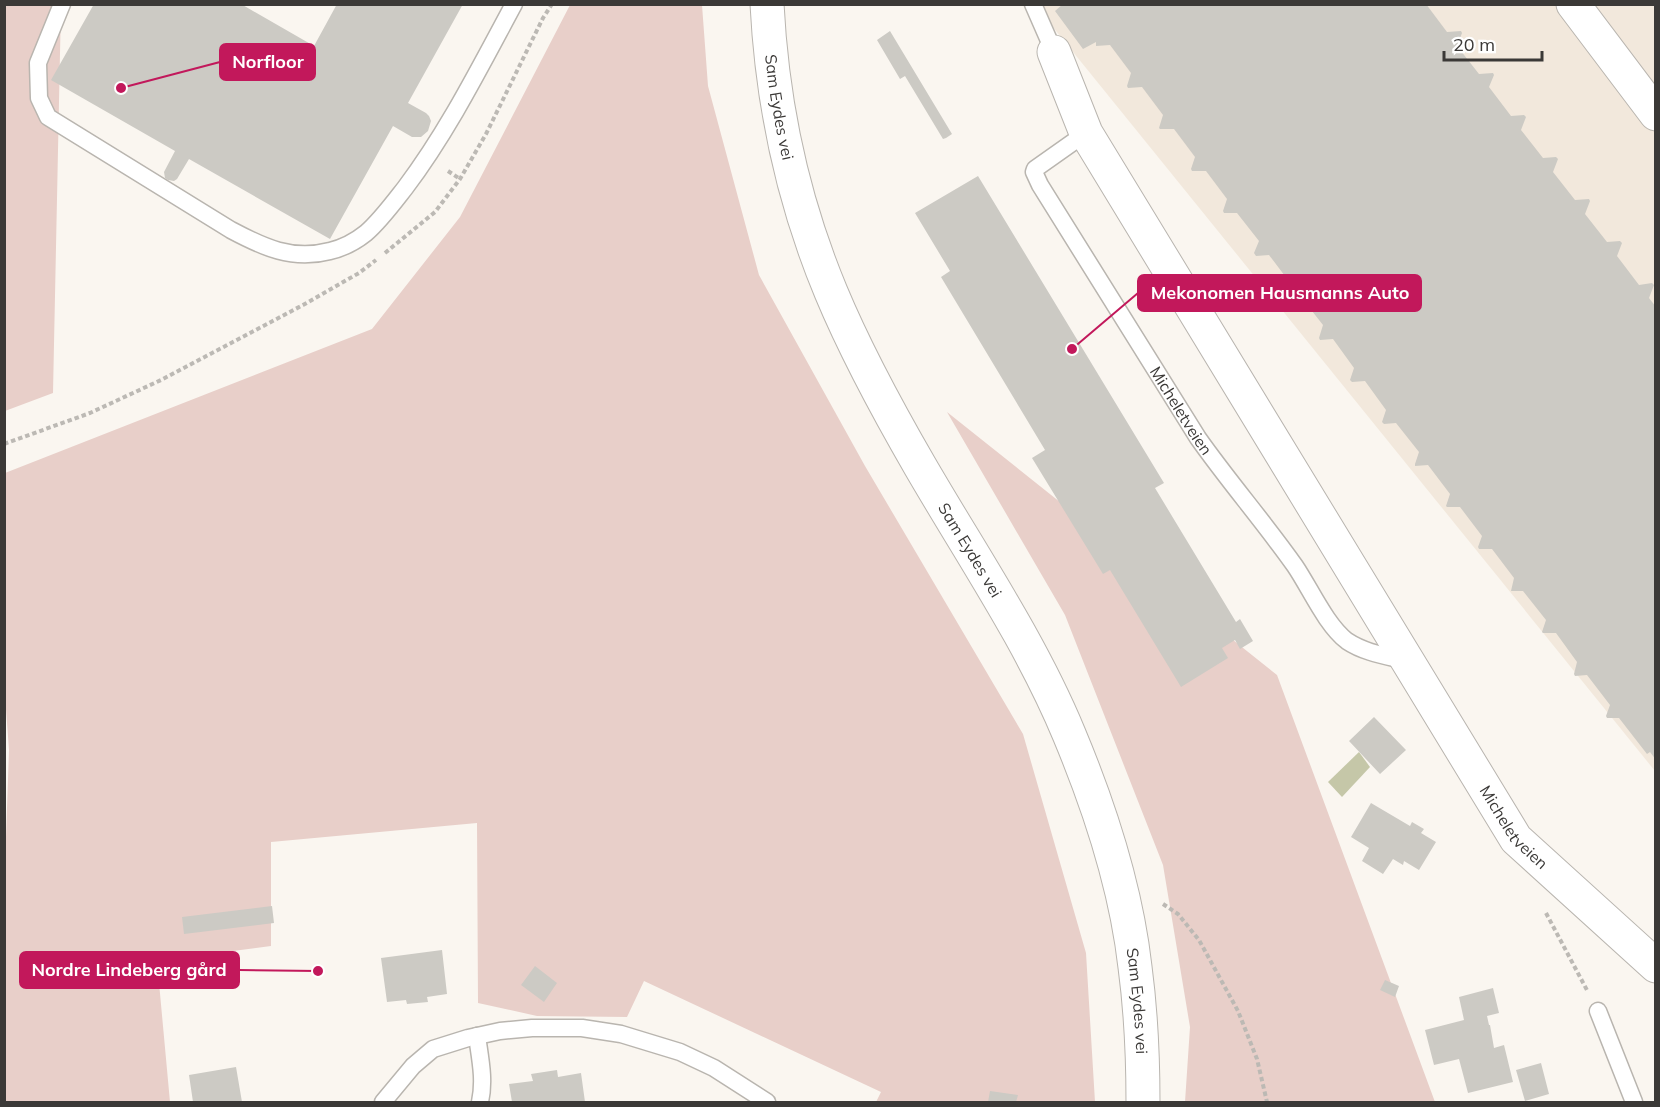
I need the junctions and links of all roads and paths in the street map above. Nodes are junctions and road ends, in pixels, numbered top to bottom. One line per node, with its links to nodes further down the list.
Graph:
1 (62, 4): 2 (lane)
2 (514, 4)
3 (768, 4): 18 (main road, Sam Eydes vei)
4 (1033, 4): 6 (lane, Micheletveien)
5 (1573, 4): 7 (main road)
6 (1054, 52): 8 (main road, Micheletveien)
7 (1656, 114)
8 (1086, 133): 9 (main road, Micheletveien); 9 (lane, Micheletveien)
9 (1408, 661): 12 (main road, Micheletveien)
10 (1163, 904): 19 (path)
11 (1543, 908): 13 (path)
12 (1656, 966)
13 (1598, 1011): 20 (lane)
14 (477, 1036): 15 (lane); 16 (lane); 17 (lane)
15 (383, 1102)
16 (480, 1102)
17 (767, 1102)
18 (1143, 1102)
19 (1267, 1102)
20 (1634, 1102)

